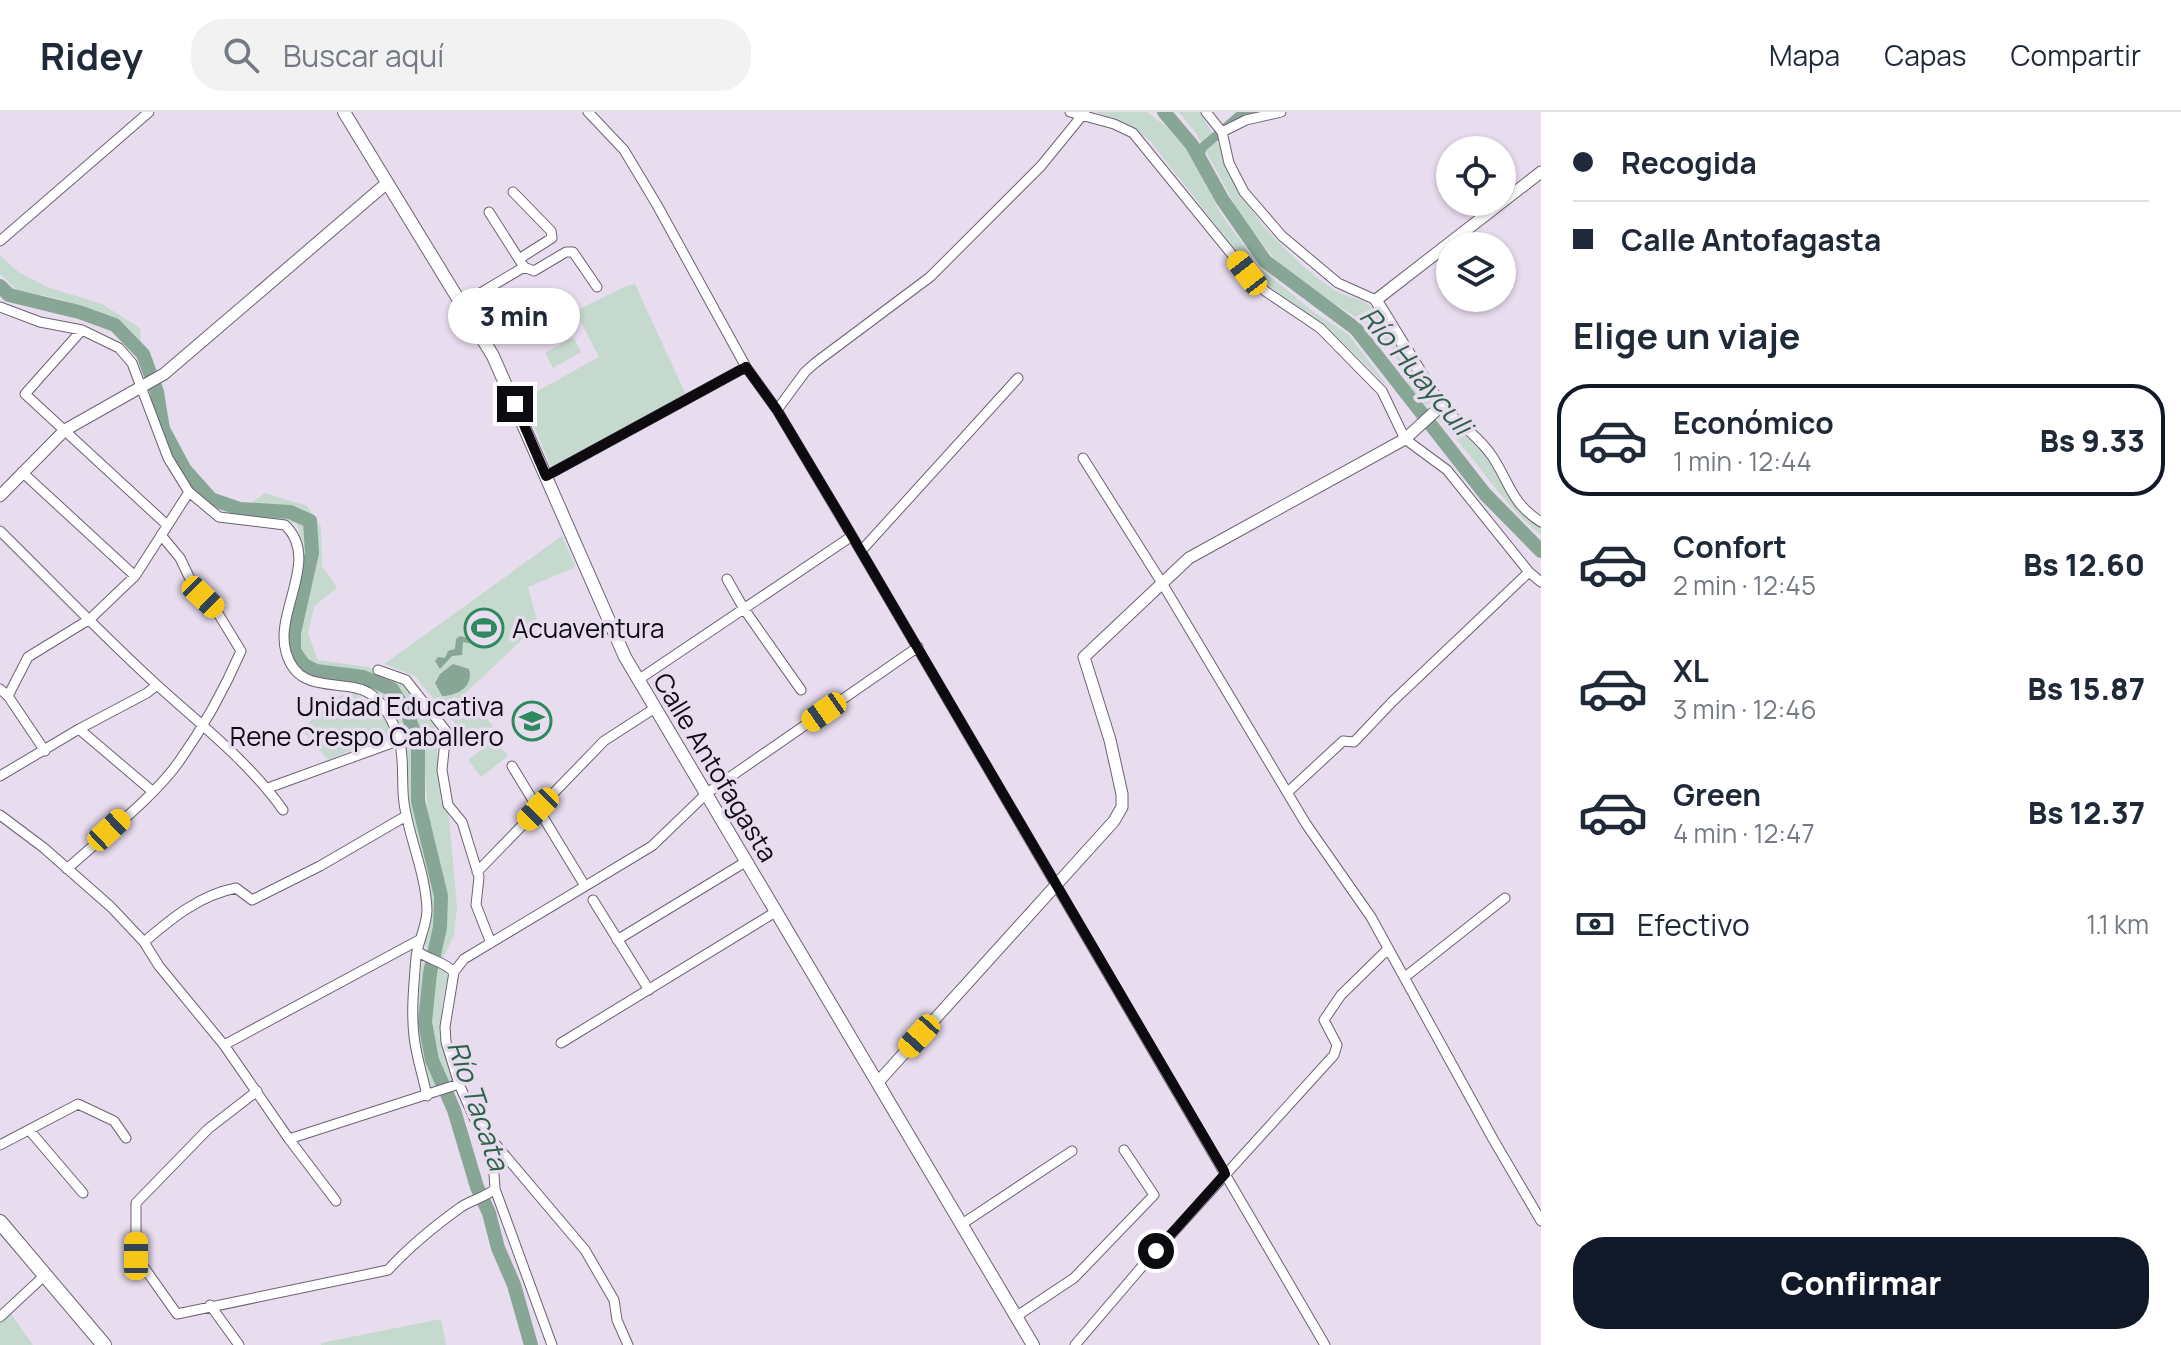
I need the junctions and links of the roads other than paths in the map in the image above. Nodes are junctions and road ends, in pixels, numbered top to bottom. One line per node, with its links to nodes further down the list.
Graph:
1 (149, 112): 13 (street)
2 (344, 112): 10 (main road, Calle Antofagasta)
3 (588, 112): 20 (street)
4 (1070, 112): 7 (street)
5 (1206, 112): 8 (street)
6 (1281, 112): 8 (street)
7 (1084, 114): 24 (street); 26 (street)
8 (1222, 132): 16 (street)
9 (1541, 172): 16 (street)
10 (387, 183): 17 (main road, Calle Antofagasta); 22 (street)
11 (513, 192): 14 (street)
12 (489, 212): 14 (street)
13 (0, 241)
14 (522, 263): 15 (street); 17 (street)
15 (597, 287)
16 (1376, 300): 23 (street)
17 (462, 304): 29 (main road, Calle Antofagasta)
18 (0, 307): 19 (street)
19 (82, 330): 22 (street); 25 (street)
20 (746, 367): 24 (street); 29 (street)
21 (1018, 378): 37 (street)
22 (149, 381): 25 (street); 30 (street)
23 (1438, 409): 26 (street); 32 (street)
24 (777, 410): 36 (street)
25 (65, 430): 28 (street); 33 (street)
26 (1408, 435): 38 (street); 42 (street)
27 (1083, 458): 42 (street)
28 (22, 472): 31 (street); 39 (street)
29 (546, 476): 47 (main road, Calle Antofagasta)
30 (189, 492): 33 (street); 54 (street)
31 (0, 496)
32 (1541, 522)
33 (167, 525): 35 (street)
34 (0, 531): 44 (street)
35 (161, 535): 39 (street); 52 (street)
36 (852, 536): 37 (street); 43 (street)
37 (861, 551): 45 (street)
38 (1529, 572): 41 (street); 60 (street)
39 (135, 576): 44 (street)
40 (727, 579): 43 (street)
41 (1541, 582)
42 (1162, 583): 60 (street); 69 (street)
43 (744, 609): 47 (street); 49 (street)
44 (90, 619): 48 (street); 50 (street)
45 (918, 647): 61 (street); 69 (street)
46 (378, 670): 68 (street)
47 (638, 680): 51 (main road, Calle Antofagasta)
48 (157, 685): 52 (street); 53 (street)
49 (801, 690)
50 (4, 693): 55 (street)
51 (655, 708): 61 (main road, Calle Antofagasta); 62 (street)
52 (203, 723): 58 (street); 59 (street)
53 (79, 729): 55 (street); 59 (street)
54 (400, 740): 58 (street); 65 (street)
55 (45, 751): 57 (street)
56 (512, 766): 62 (street)
57 (0, 776)
58 (268, 788): 63 (street)
59 (152, 791): 67 (street)
60 (1289, 791): 77 (street)
61 (707, 793): 66 (main road, Calle Antofagasta); 70 (street)
62 (538, 809): 68 (street); 70 (street)
63 (283, 810)
64 (0, 815): 67 (street)
65 (406, 816): 75 (street); 78 (street)
66 (747, 861): 73 (main road, Calle Antofagasta); 74 (street)
67 (67, 869): 75 (street)
68 (477, 872): 76 (street)
69 (1054, 884): 84 (street); 95 (street)
70 (585, 886): 76 (street)
71 (1505, 898): 80 (street)
72 (593, 900): 74 (street)
73 (777, 911): 81 (street); 84 (main road, Calle Antofagasta)
74 (617, 940): 81 (street)
75 (144, 942): 83 (street)
76 (491, 943): 79 (street)
77 (1388, 949): 80 (street); 95 (street)
78 (420, 950): 79 (street); 83 (street); 87 (street)
79 (454, 972): 85 (street)
80 (1405, 977): 99 (street)
81 (649, 990): 82 (street)
82 (561, 1043)
83 (224, 1045): 86 (street)
84 (878, 1082): 101 (main road, Calle Antofagasta)
85 (455, 1084): 87 (street); 91 (street)
86 (257, 1091): 90 (street); 103 (street)
87 (427, 1096): 90 (street)
88 (30, 1131): 89 (street); 92 (street); 96 (street)
89 (126, 1138)
90 (289, 1139): 98 (street)
91 (492, 1143): 97 (street); 109 (street)
92 (0, 1145)
93 (1124, 1150): 104 (street)
94 (1072, 1151): 101 (street)
95 (1225, 1174): 111 (street); 112 (street)
96 (83, 1193)
97 (486, 1195): 103 (street); 108 (street)
98 (336, 1201)
99 (1541, 1221)
100 (0, 1222): 102 (main road)
101 (962, 1224): 104 (main road, Calle Antofagasta)
102 (44, 1276): 105 (street); 106 (main road)
103 (210, 1305): 107 (street)
104 (1017, 1316): 110 (main road, Calle Antofagasta)
105 (0, 1317)
106 (104, 1345)
107 (239, 1345)
108 (552, 1345)
109 (628, 1345)
110 (1033, 1345)
111 (1075, 1345)
112 (1325, 1345)

